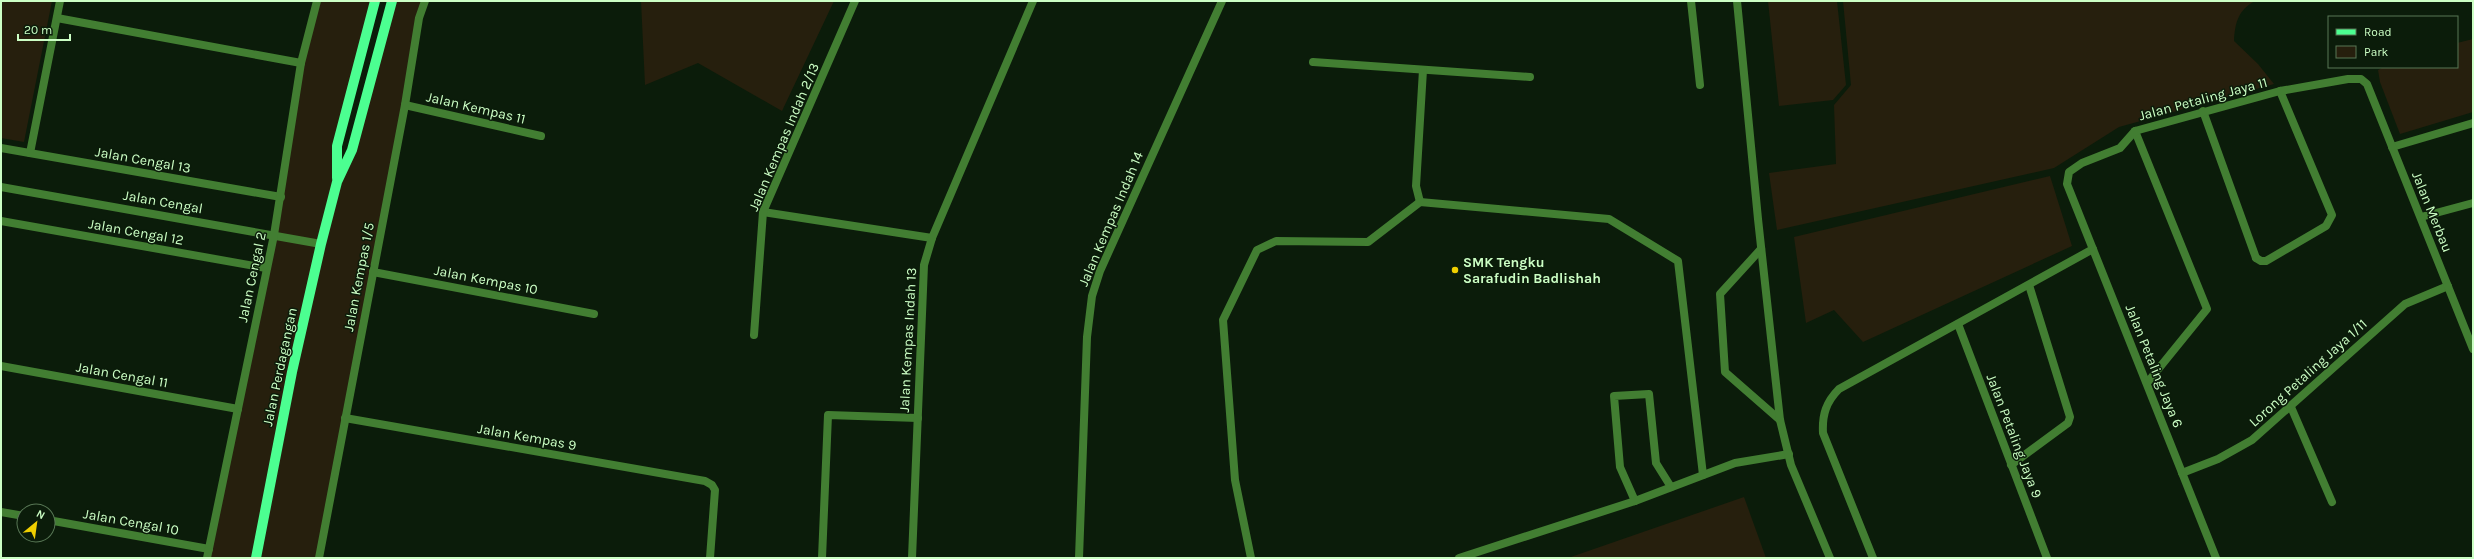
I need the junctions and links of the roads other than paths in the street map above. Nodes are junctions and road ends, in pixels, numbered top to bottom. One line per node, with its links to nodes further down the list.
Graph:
1 (60, 1): 11 (street)
2 (317, 1): 13 (street, Jalan Cengal 2)
3 (375, 1): 27 (main road, Jalan Perdagangan)
4 (392, 1): 27 (main road, Jalan Perdagangan)
5 (424, 1): 19 (street, Jalan Kempas 1/5)
6 (855, 1): 33 (street, Jalan Kempas Indah 2/13)
7 (1033, 1): 37 (street, Jalan Kempas Indah 13)
8 (1222, 1): 73 (street, Jalan Kempas Indah 14)
9 (1690, 1): 17 (street)
10 (1737, 1): 39 (street)
11 (57, 18): 13 (street); 26 (street)
12 (1313, 62): 14 (street)
13 (301, 63): 30 (street, Jalan Cengal 2)
14 (1423, 70): 15 (street); 31 (street)
15 (1530, 77)
16 (2367, 84): 18 (street, Jalan Petaling Jaya 11); 24 (street, Jalan Merbau)
17 (1700, 85)
18 (2280, 91): 20 (street, Jalan Petaling Jaya 11); 20 (street)
19 (405, 105): 23 (street, Jalan Kempas 11); 42 (street, Jalan Kempas 1/5)
20 (2203, 111): 22 (street, Jalan Petaling Jaya 11)
21 (2473, 123): 24 (street)
22 (2135, 131): 28 (street, Jalan Petaling Jaya 11); 50 (street)
23 (541, 136)
24 (2392, 147): 34 (street, Jalan Merbau)
25 (1, 148): 26 (street, Jalan Cengal 13)
26 (30, 153): 30 (street, Jalan Cengal 13)
27 (337, 182): 38 (main road, Jalan Perdagangan)
28 (2068, 184): 40 (street, Jalan Petaling Jaya 6)
29 (1, 187): 36 (street, Jalan Cengal)
30 (281, 197): 36 (street, Jalan Cengal 2)
31 (1420, 202): 59 (street); 74 (street)
32 (2473, 203): 34 (street)
33 (764, 212): 37 (street); 47 (street, Jalan Kempas Indah 2/13)
34 (2421, 217): 44 (street, Jalan Merbau)
35 (1, 221): 41 (street, Jalan Cengal 12)
36 (274, 235): 38 (street, Jalan Cengal); 41 (street, Jalan Cengal 2)
37 (932, 238): 54 (street, Jalan Kempas Indah 13)
38 (321, 244): 68 (main road, Jalan Perdagangan)
39 (1761, 249): 55 (street); 55 (street)
40 (2093, 249): 43 (street); 50 (street, Jalan Petaling Jaya 6)
41 (266, 268): 52 (street, Jalan Cengal 2)
42 (373, 272): 45 (street, Jalan Kempas 10); 53 (street, Jalan Kempas 1/5)
43 (2030, 285): 46 (street); 57 (street)
44 (2448, 286): 48 (street, Jalan Merbau); 51 (street, Lorong Petaling Jaya 1/11)
45 (594, 314)
46 (1958, 324): 57 (street, Jalan Petaling Jaya 9); 77 (street)
47 (754, 335)
48 (2473, 348)
49 (1, 366): 52 (street, Jalan Cengal 11)
50 (2147, 383): 58 (street, Jalan Petaling Jaya 6)
51 (2291, 407): 58 (street, Lorong Petaling Jaya 1/11); 62 (street)
52 (238, 409): 66 (street, Jalan Cengal 2)
53 (345, 418): 69 (street, Jalan Kempas 1/5); 70 (street, Jalan Kempas 9)
54 (918, 418): 71 (street); 72 (street, Jalan Kempas Indah 13)
55 (1780, 420): 56 (street)
56 (1789, 454): 59 (street); 76 (street)
57 (2011, 465): 78 (street, Jalan Petaling Jaya 9)
58 (2182, 473): 79 (street, Jalan Petaling Jaya 6)
59 (1703, 475): 60 (street)
60 (1671, 487): 61 (street); 61 (street)
61 (1635, 501): 75 (street)
62 (2332, 502)
63 (1, 512): 64 (street)
64 (16, 515)
65 (56, 521): 66 (street, Jalan Cengal 10)
66 (209, 549): 67 (street, Jalan Cengal 2)
67 (207, 558)
68 (256, 558)
69 (319, 558)
70 (710, 558)
71 (822, 558)
72 (912, 558)
73 (1079, 558)
74 (1251, 558)
75 (1459, 558)
76 (1830, 558)
77 (1873, 558)
78 (2047, 558)
79 (2216, 558)

